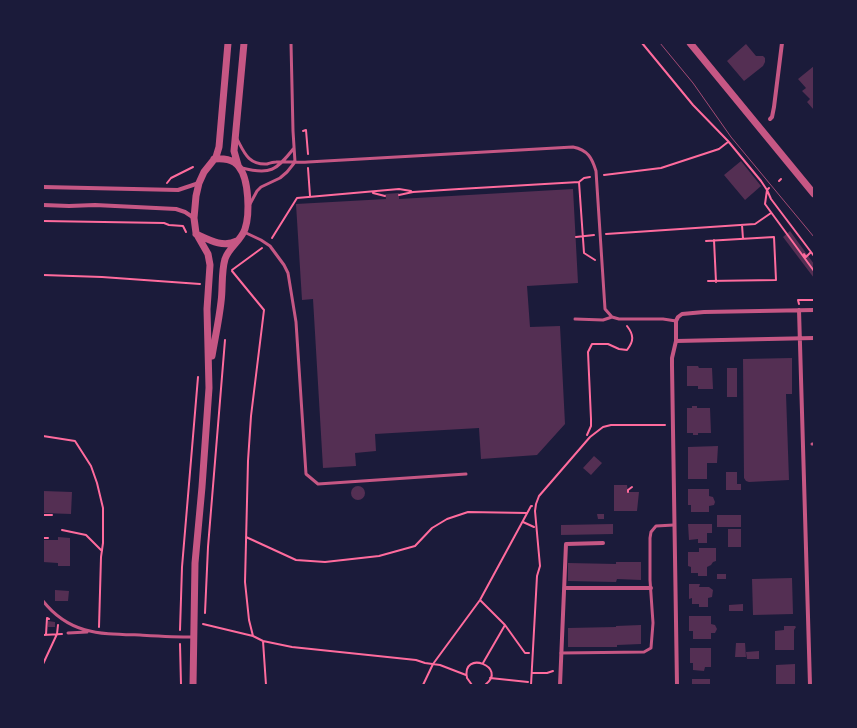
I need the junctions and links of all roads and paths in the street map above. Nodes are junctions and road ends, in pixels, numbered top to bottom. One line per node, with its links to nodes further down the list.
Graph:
1 (228, 43): 13 (street)
2 (244, 43): 9 (street)
3 (292, 43): 11 (lane)
4 (642, 43): 10 (path)
5 (690, 43): 27 (street)
6 (782, 43): 7 (street)
7 (770, 119)
8 (303, 130): 12 (path)
9 (236, 136): 14 (lane); 16 (street)
10 (728, 141): 19 (path); 24 (path)
11 (294, 148): 14 (lane); 15 (lane)
12 (308, 158)
13 (214, 159): 16 (street); 22 (street)
14 (282, 162): 15 (lane); 16 (lane)
15 (295, 162): 19 (lane); 32 (lane)
16 (239, 166): 32 (street)
17 (193, 167): 20 (path)
18 (308, 168): 29 (path)
19 (597, 176): 21 (path); 67 (lane)
20 (168, 182)
21 (579, 182): 26 (path); 46 (path)
22 (199, 183): 23 (street); 35 (street)
23 (43, 187)
24 (768, 189): 33 (path); 54 (path)
25 (370, 192): 26 (path); 29 (path); 30 (path)
26 (413, 192): 28 (path)
27 (814, 194)
28 (399, 195)
29 (310, 196): 48 (path)
30 (385, 196)
31 (43, 205): 35 (street)
32 (248, 208): 42 (street)
33 (771, 213): 39 (path); 41 (path)
34 (165, 218): 37 (path)
35 (194, 218): 43 (street)
36 (43, 221): 37 (path)
37 (164, 223): 38 (path)
38 (169, 225)
39 (742, 225): 44 (path); 49 (path)
40 (788, 228): 41 (path)
41 (784, 231): 58 (path)
42 (244, 232): 52 (street); 80 (lane)
43 (196, 234): 52 (street); 75 (street)
44 (606, 234)
45 (595, 235): 46 (path)
46 (583, 236): 47 (path); 57 (path)
47 (576, 237)
48 (272, 238)
49 (742, 239): 50 (path); 61 (path)
50 (714, 240): 51 (path); 61 (path)
51 (706, 241)
52 (237, 242): 75 (street)
53 (262, 248): 91 (path)
54 (811, 252): 55 (path); 56 (path)
55 (804, 254)
56 (814, 256)
57 (596, 261)
58 (814, 271)
59 (43, 275): 62 (path)
60 (708, 281): 61 (path)
61 (716, 282)
62 (203, 284)
63 (798, 300): 64 (path)
64 (814, 300)
65 (799, 310): 66 (street); 70 (street); 72 (street)
66 (814, 310)
67 (612, 317): 68 (lane); 69 (lane)
68 (575, 319)
69 (626, 320): 70 (lane); 78 (path)
70 (676, 321): 74 (street)
71 (226, 335): 107 (path)
72 (800, 338): 73 (street); 74 (street); 130 (street)
73 (814, 338)
74 (676, 341): 88 (street)
75 (210, 373): 109 (street)
76 (198, 376): 108 (path)
77 (666, 425): 117 (path)
78 (587, 435)
79 (43, 436): 95 (path)
80 (466, 474)
81 (632, 487): 82 (path)
82 (628, 492)
83 (532, 506): 84 (path)
84 (527, 513): 87 (path); 91 (path)
85 (43, 515): 86 (path)
86 (52, 515)
87 (523, 522): 89 (path); 98 (path)
88 (674, 525): 97 (lane); 129 (street)
89 (534, 526)
90 (62, 530): 95 (path)
91 (246, 537): 107 (path)
92 (43, 538): 93 (path)
93 (48, 538)
94 (603, 543): 96 (street)
95 (102, 551): 105 (path)
96 (564, 588): 97 (street); 112 (street)
97 (651, 588): 112 (lane)
98 (480, 600): 101 (path); 115 (path)
99 (43, 601): 102 (lane)
100 (52, 619): 106 (path)
101 (505, 625): 111 (path); 113 (path)
102 (89, 632): 103 (lane); 105 (lane)
103 (68, 633): 104 (path)
104 (57, 634): 106 (path); 114 (path)
105 (99, 634): 108 (lane)
106 (44, 635)
107 (253, 636): 110 (path)
108 (180, 637): 109 (lane); 121 (path)
109 (193, 637): 122 (street)
110 (263, 641): 115 (path); 123 (path)
111 (529, 653)
112 (561, 653): 116 (street)
113 (484, 663): 118 (path); 119 (path)
114 (43, 664)
115 (433, 664): 118 (path); 124 (path)
116 (560, 670): 117 (path); 128 (street)
117 (532, 673): 127 (path)
118 (466, 675): 125 (path)
119 (490, 678): 120 (path); 126 (path)
120 (528, 682)
121 (181, 685)
122 (193, 685)
123 (266, 685)
124 (423, 685)
125 (472, 685)
126 (485, 685)
127 (531, 685)
128 (560, 685)
129 (677, 685)
130 (810, 685)

